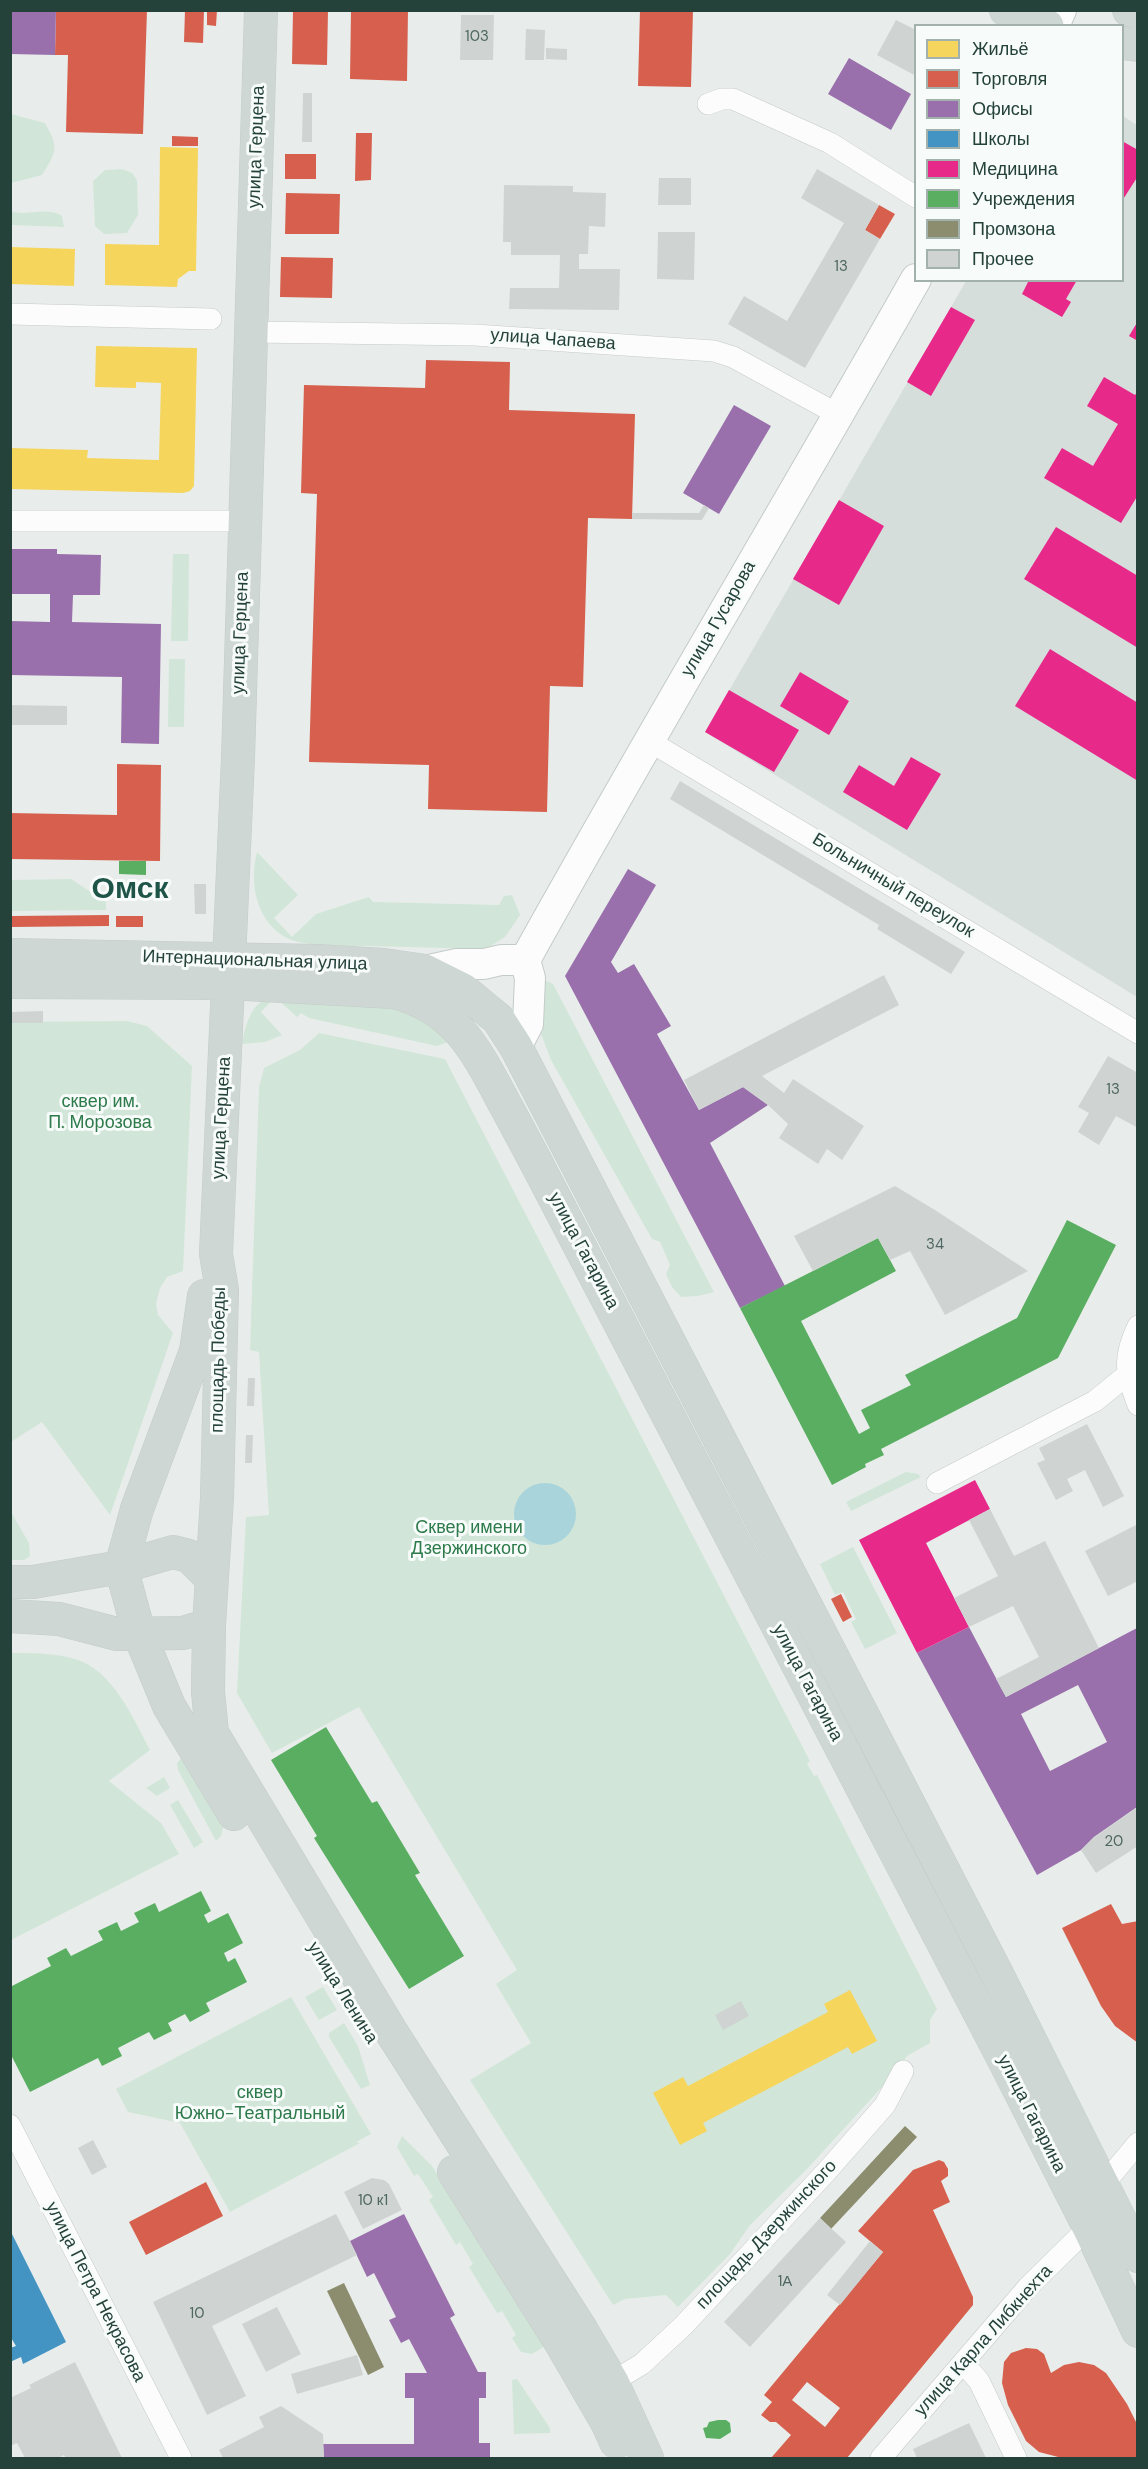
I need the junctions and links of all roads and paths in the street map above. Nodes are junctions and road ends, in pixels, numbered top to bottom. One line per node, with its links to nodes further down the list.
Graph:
1 (261, 10): 13 (main road, улица Герцена)
2 (1006, 10): 6 (main road)
3 (1061, 10): 7 (main road)
4 (1129, 10): 5 (main road)
5 (1137, 12)
6 (1042, 24)
7 (1055, 24)
8 (708, 104): 9 (street)
9 (914, 196)
10 (914, 281): 14 (main road, улица Гусарова)
11 (10, 314): 12 (street)
12 (210, 319)
13 (252, 332): 14 (street, улица Чапаева); 16 (main road, улица Герцена)
14 (839, 415): 17 (main road, улица Гусарова)
15 (10, 521): 16 (street)
16 (245, 521): 21 (main road, улица Герцена)
17 (649, 741): 19 (main road, улица Гусарова); 24 (street, Больничный переулок)
18 (10, 956): 21 (main road, Интернациональная улица)
19 (525, 960): 20 (main road); 26 (main road)
20 (425, 970): 21 (main road, Интернациональная улица); 23 (main road, Интернациональная улица)
21 (229, 971): 22 (main road, Интернациональная улица); 25 (main road, Интернациональная улица); 27 (main road, улица Герцена)
22 (10, 982)
23 (487, 1010): 26 (main road, улица Гагарина)
24 (1137, 1033)
25 (468, 1039): 31 (main road, улица Гагарина)
26 (516, 1047): 29 (main road, улица Гагарина)
27 (216, 1254): 34 (main road, площадь Победы); 35 (main road, площадь Победы)
28 (1137, 1326): 30 (street)
29 (677, 1361): 31 (main road); 44 (main road, улица Гагарина)
30 (1126, 1375): 32 (street); 33 (street)
31 (648, 1376): 45 (main road, улица Гагарина)
32 (1137, 1405)
33 (937, 1483)
34 (121, 1567): 35 (main road); 36 (main road); 39 (main road)
35 (206, 1572): 38 (main road, площадь Победы)
36 (10, 1582)
37 (10, 1616): 39 (main road)
38 (209, 1625): 39 (main road); 40 (main road, площадь Победы)
39 (139, 1634): 51 (main road, улица Ленина)
40 (212, 1732): 49 (main road, улица Ленина)
41 (903, 2071): 49 (street, площадь Дзержинского)
42 (10, 2125): 50 (street, улица Петра Некрасова)
43 (1137, 2143): 44 (street)
44 (1102, 2185): 46 (main road, улица Гагарина)
45 (1089, 2227): 47 (main road, улица Гагарина); 48 (street, улица Карла Либкнехта)
46 (1137, 2256)
47 (1137, 2331)
48 (964, 2364): 53 (street, улица Карла Либкнехта); 54 (street)
49 (612, 2382): 52 (main road, улица Ленина)
50 (181, 2458)
51 (623, 2458)
52 (647, 2458)
53 (881, 2458)
54 (1016, 2458)

